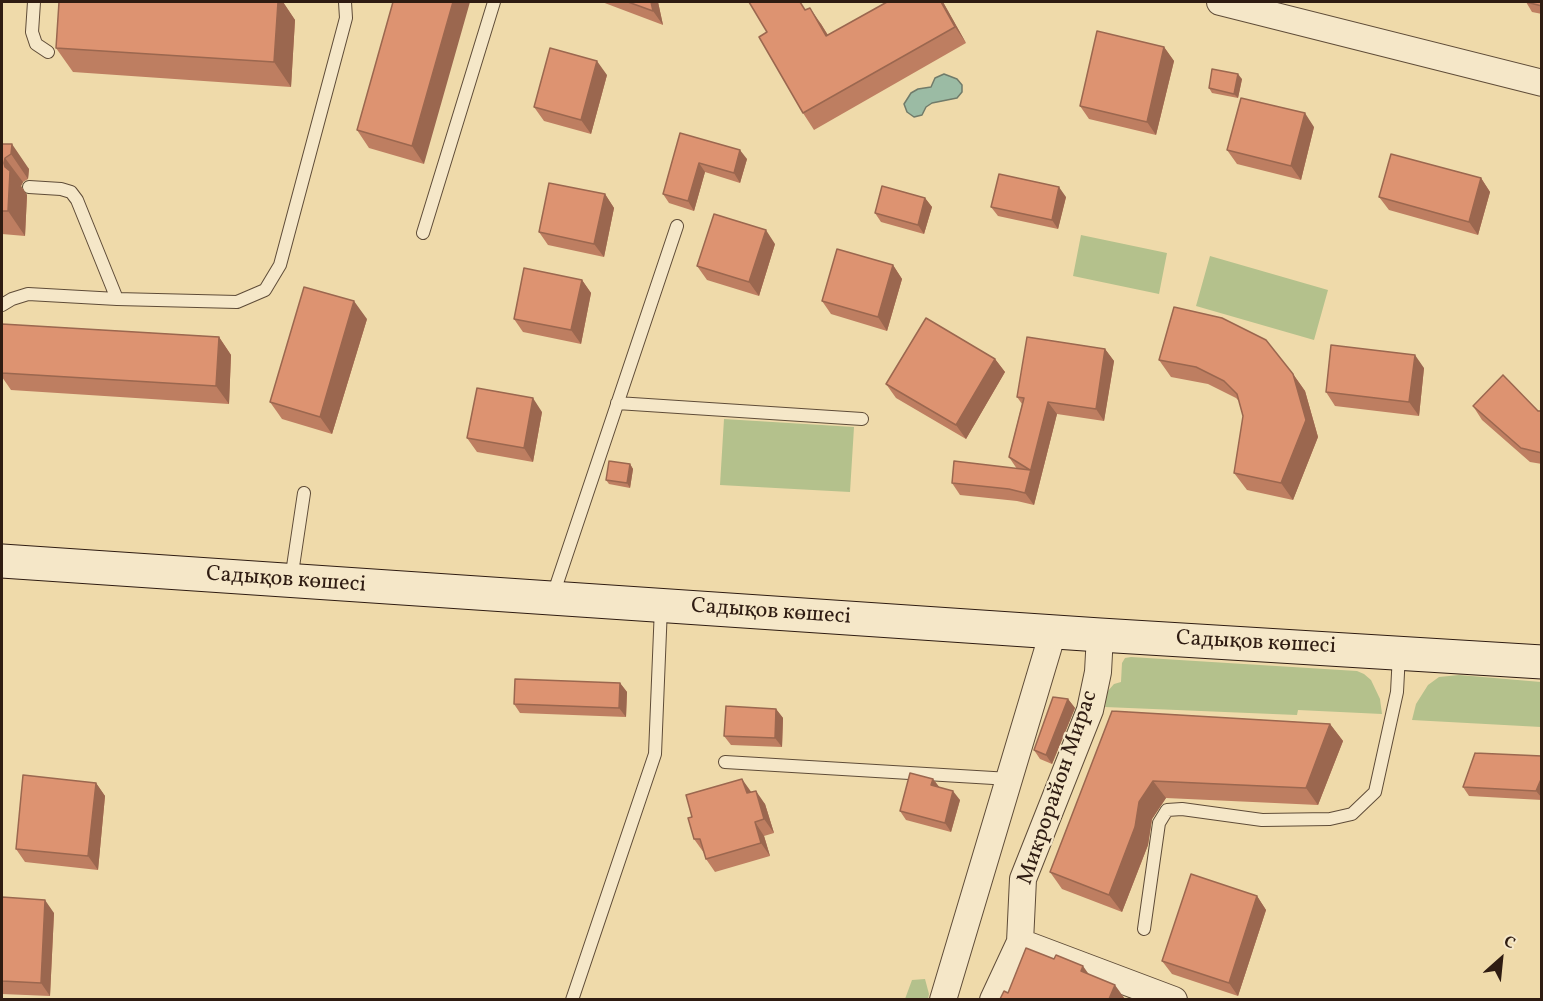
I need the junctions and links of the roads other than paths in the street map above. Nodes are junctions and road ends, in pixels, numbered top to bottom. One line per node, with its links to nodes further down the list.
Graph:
1 (34, 2): 5 (lane)
2 (345, 2): 10 (lane)
3 (494, 2): 9 (lane)
4 (1220, 2): 6 (street)
5 (48, 52)
6 (1542, 83)
7 (29, 187): 10 (lane)
8 (676, 226): 12 (lane)
9 (423, 233)
10 (117, 299): 11 (lane)
11 (2, 305)
12 (617, 403): 13 (lane); 17 (lane)
13 (862, 419)
14 (304, 493): 16 (lane)
15 (2, 561): 16 (street, Садықов көшесі)
16 (291, 581): 17 (street, Садықов көшесі)
17 (552, 599): 18 (street, Садықов көшесі)
18 (661, 606): 19 (street, Садықов көшесі); 27 (lane)
19 (1053, 632): 20 (street, Садықов көшесі); 24 (street)
20 (1100, 635): 21 (street, Садықов көшесі); 26 (street, Микрорайон Мирас)
21 (1399, 653): 22 (street, Садықов көшесі); 25 (lane)
22 (1542, 662)
23 (725, 762): 24 (lane)
24 (1010, 779): 28 (street)
25 (1144, 929)
26 (1020, 942): 29 (street, Микрорайон Мирас); 30 (street)
27 (572, 999)
28 (943, 999)
29 (993, 999)
30 (1174, 999)

